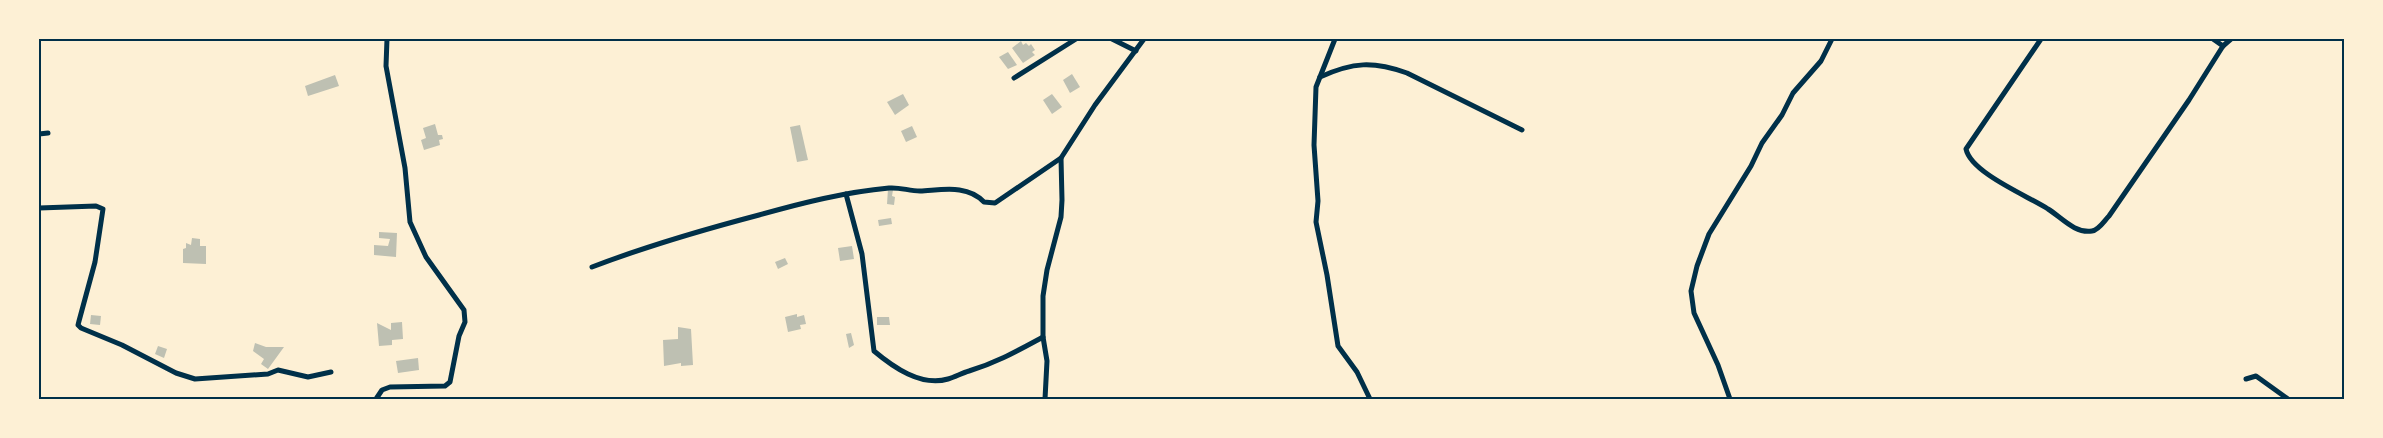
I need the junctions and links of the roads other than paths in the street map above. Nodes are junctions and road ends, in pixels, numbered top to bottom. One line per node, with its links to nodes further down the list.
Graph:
1 (388, 39): 24 (street)
2 (1076, 39): 13 (street)
3 (1112, 39): 11 (street)
4 (1144, 39): 11 (street)
5 (1335, 39): 12 (street)
6 (1832, 39): 27 (street)
7 (2041, 39): 10 (street)
8 (2213, 39): 10 (street)
9 (2231, 39): 10 (street)
10 (2223, 46)
11 (1136, 51): 17 (street)
12 (1320, 77): 14 (street); 26 (street)
13 (1014, 78)
14 (1522, 130)
15 (48, 133): 16 (street)
16 (39, 134)
17 (1061, 158): 18 (street); 21 (street)
18 (846, 194): 20 (street); 21 (street)
19 (39, 208): 22 (street)
20 (592, 267)
21 (1043, 337): 25 (street)
22 (331, 372)
23 (2246, 379): 28 (street)
24 (376, 399)
25 (1046, 399)
26 (1370, 399)
27 (1730, 399)
28 (2288, 399)

